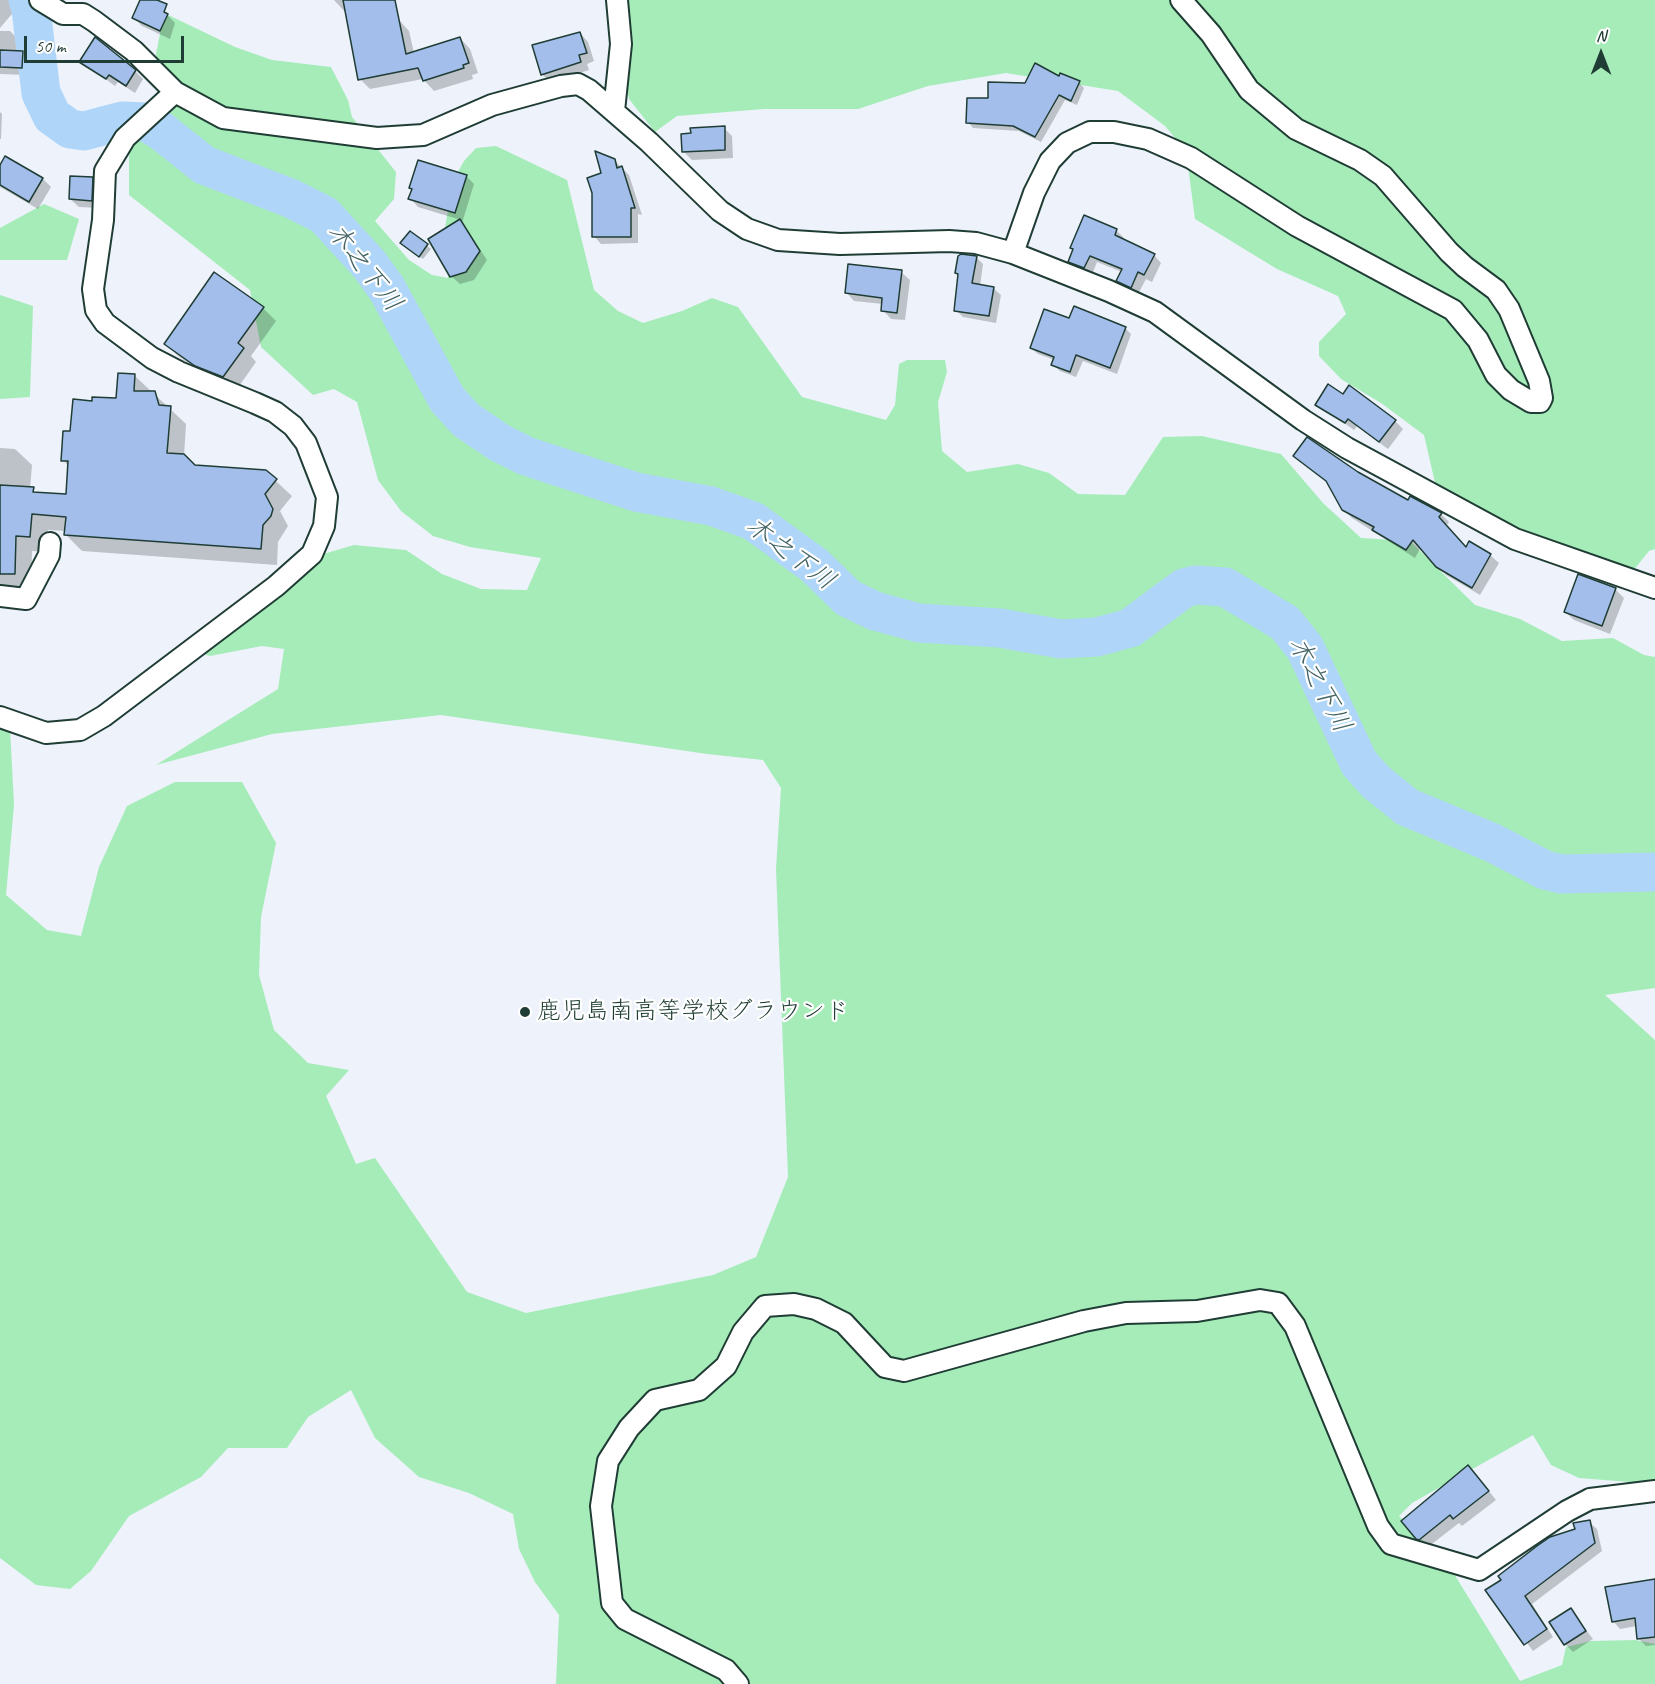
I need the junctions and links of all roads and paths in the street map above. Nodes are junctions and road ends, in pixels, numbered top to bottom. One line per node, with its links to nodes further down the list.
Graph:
1 (617, 0): 6 (street)
2 (1181, 0): 7 (street)
3 (46, 4): 4 (street)
4 (90, 7): 5 (street)
5 (171, 96): 6 (street); 11 (street)
6 (614, 111): 7 (street)
7 (1012, 253): 9 (street)
8 (50, 543): 10 (street)
9 (1655, 588)
10 (0, 596)
11 (0, 717)
12 (1655, 1491): 13 (street)
13 (738, 1684)

